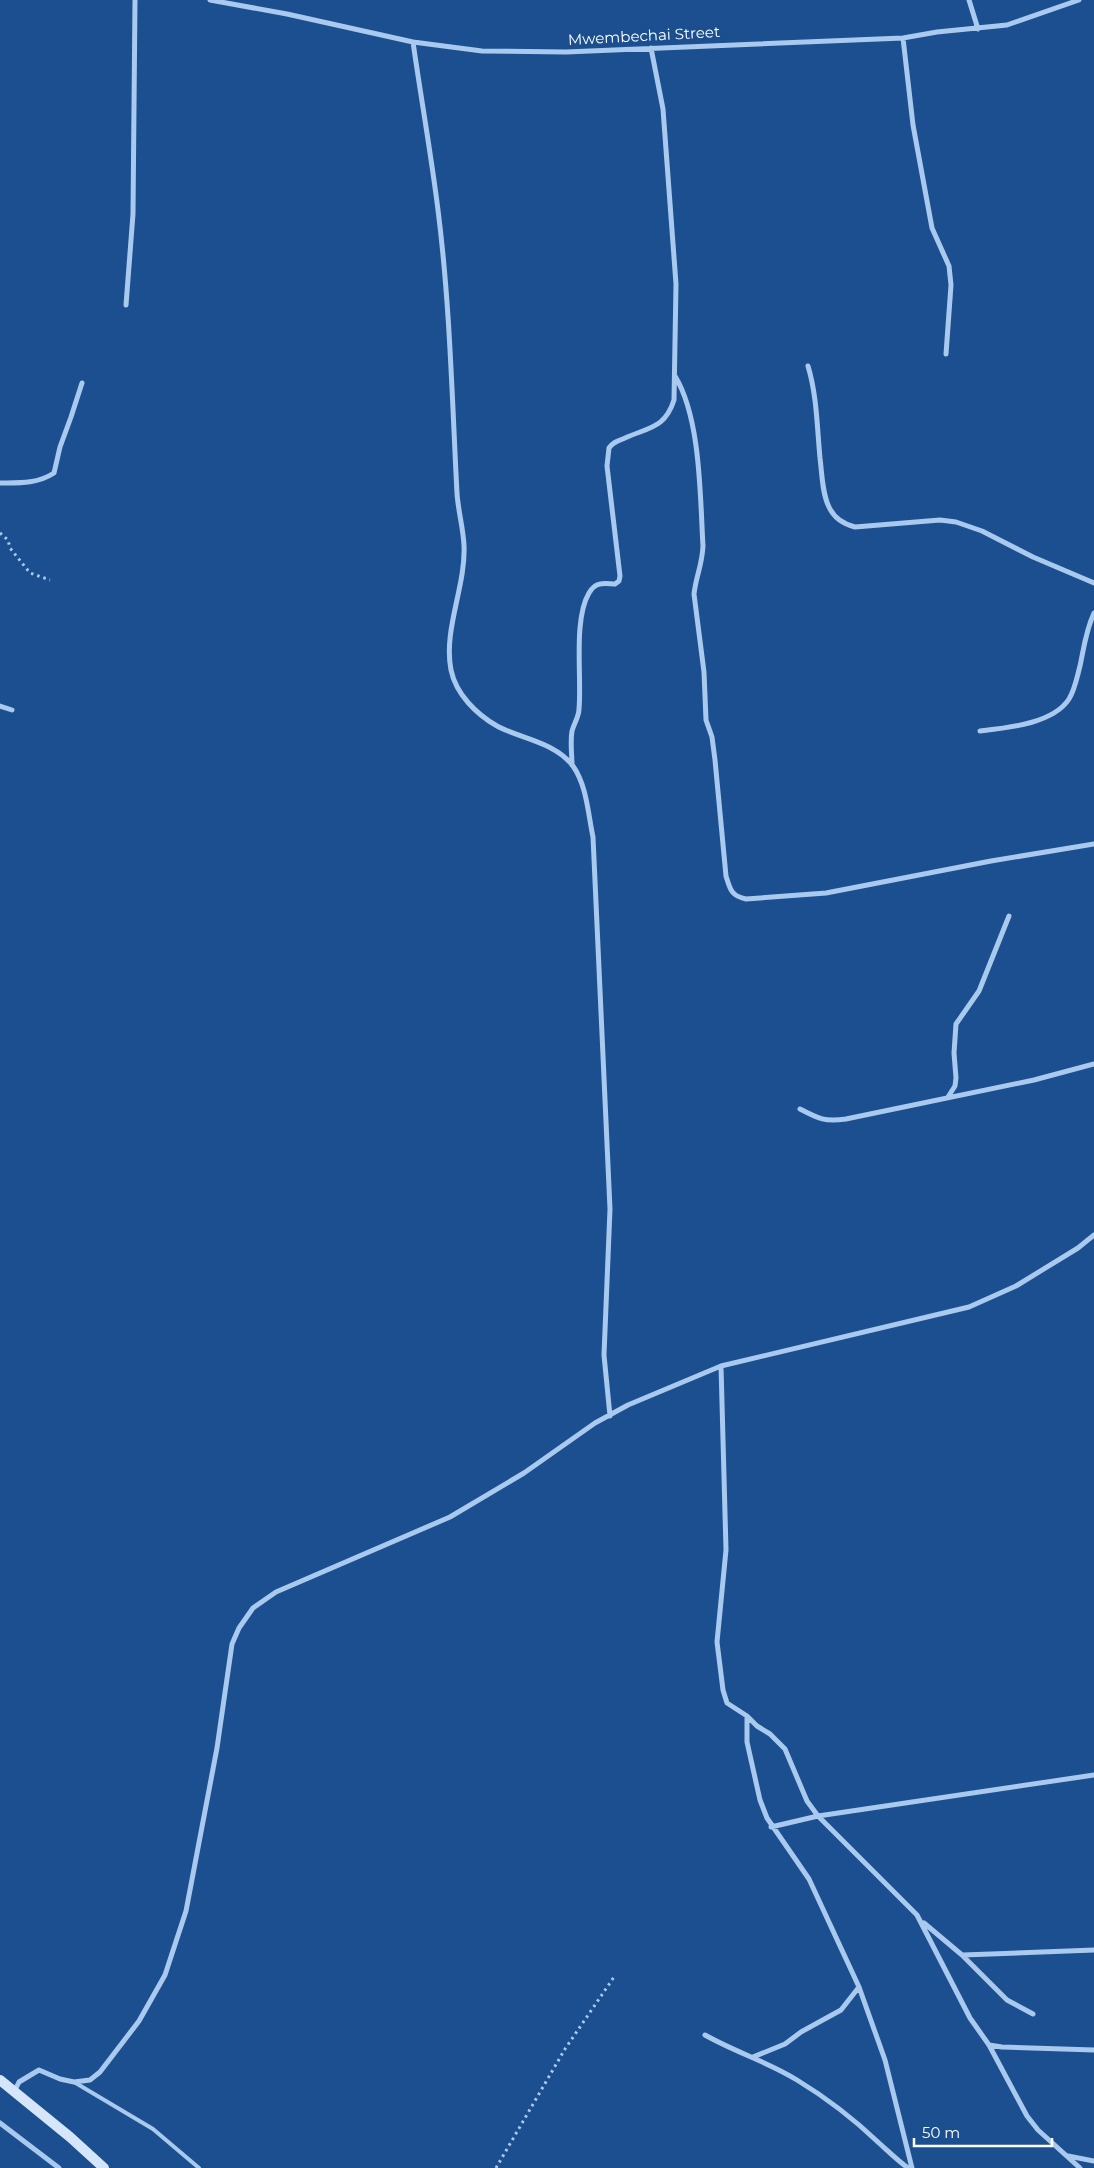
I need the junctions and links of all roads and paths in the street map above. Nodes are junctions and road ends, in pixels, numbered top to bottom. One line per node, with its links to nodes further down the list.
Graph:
1 (135, 0): 9 (street)
2 (210, 0): 7 (street, Mwembechai Street)
3 (969, 0): 5 (street)
4 (1079, 0): 5 (street, Mwembechai Street)
5 (978, 29): 6 (street, Mwembechai Street)
6 (903, 38): 8 (street, Mwembechai Street); 10 (street)
7 (413, 42): 8 (street, Mwembechai Street); 22 (street)
8 (651, 48): 12 (street)
9 (126, 305)
10 (946, 354)
11 (808, 366): 17 (street)
12 (675, 376): 22 (street); 23 (street)
13 (82, 383): 14 (street)
14 (0, 483)
15 (0, 533): 16 (path)
16 (50, 580)
17 (1094, 583)
18 (1094, 613): 21 (street)
19 (0, 706): 20 (street)
20 (12, 710)
21 (980, 731)
22 (572, 766): 30 (street)
23 (1094, 844)
24 (1009, 916): 26 (street)
25 (1094, 1064): 26 (street)
26 (948, 1097): 27 (street)
27 (800, 1109)
28 (1094, 1235): 29 (street)
29 (721, 1366): 30 (street); 31 (street)
30 (610, 1416): 46 (street)
31 (747, 1716): 33 (street); 34 (street)
32 (1094, 1775): 33 (street)
33 (818, 1816): 34 (street); 35 (street)
34 (771, 1827): 39 (street)
35 (917, 1915): 37 (street); 42 (street)
36 (1094, 1950): 37 (street)
37 (962, 1955): 40 (street)
38 (614, 1978): 54 (path)
39 (859, 1987): 44 (street); 56 (street)
40 (1033, 2014)
41 (705, 2035): 44 (street)
42 (990, 2045): 43 (street); 49 (street)
43 (1094, 2050)
44 (752, 2057): 55 (street)
45 (0, 2080): 47 (street)
46 (74, 2082): 47 (street); 53 (lane)
47 (14, 2092): 52 (street)
48 (0, 2123): 51 (street)
49 (1066, 2155): 50 (street); 57 (street)
50 (1094, 2161)
51 (59, 2168)
52 (104, 2168)
53 (199, 2168)
54 (496, 2168)
55 (908, 2168)
56 (912, 2168)
57 (1080, 2168)

